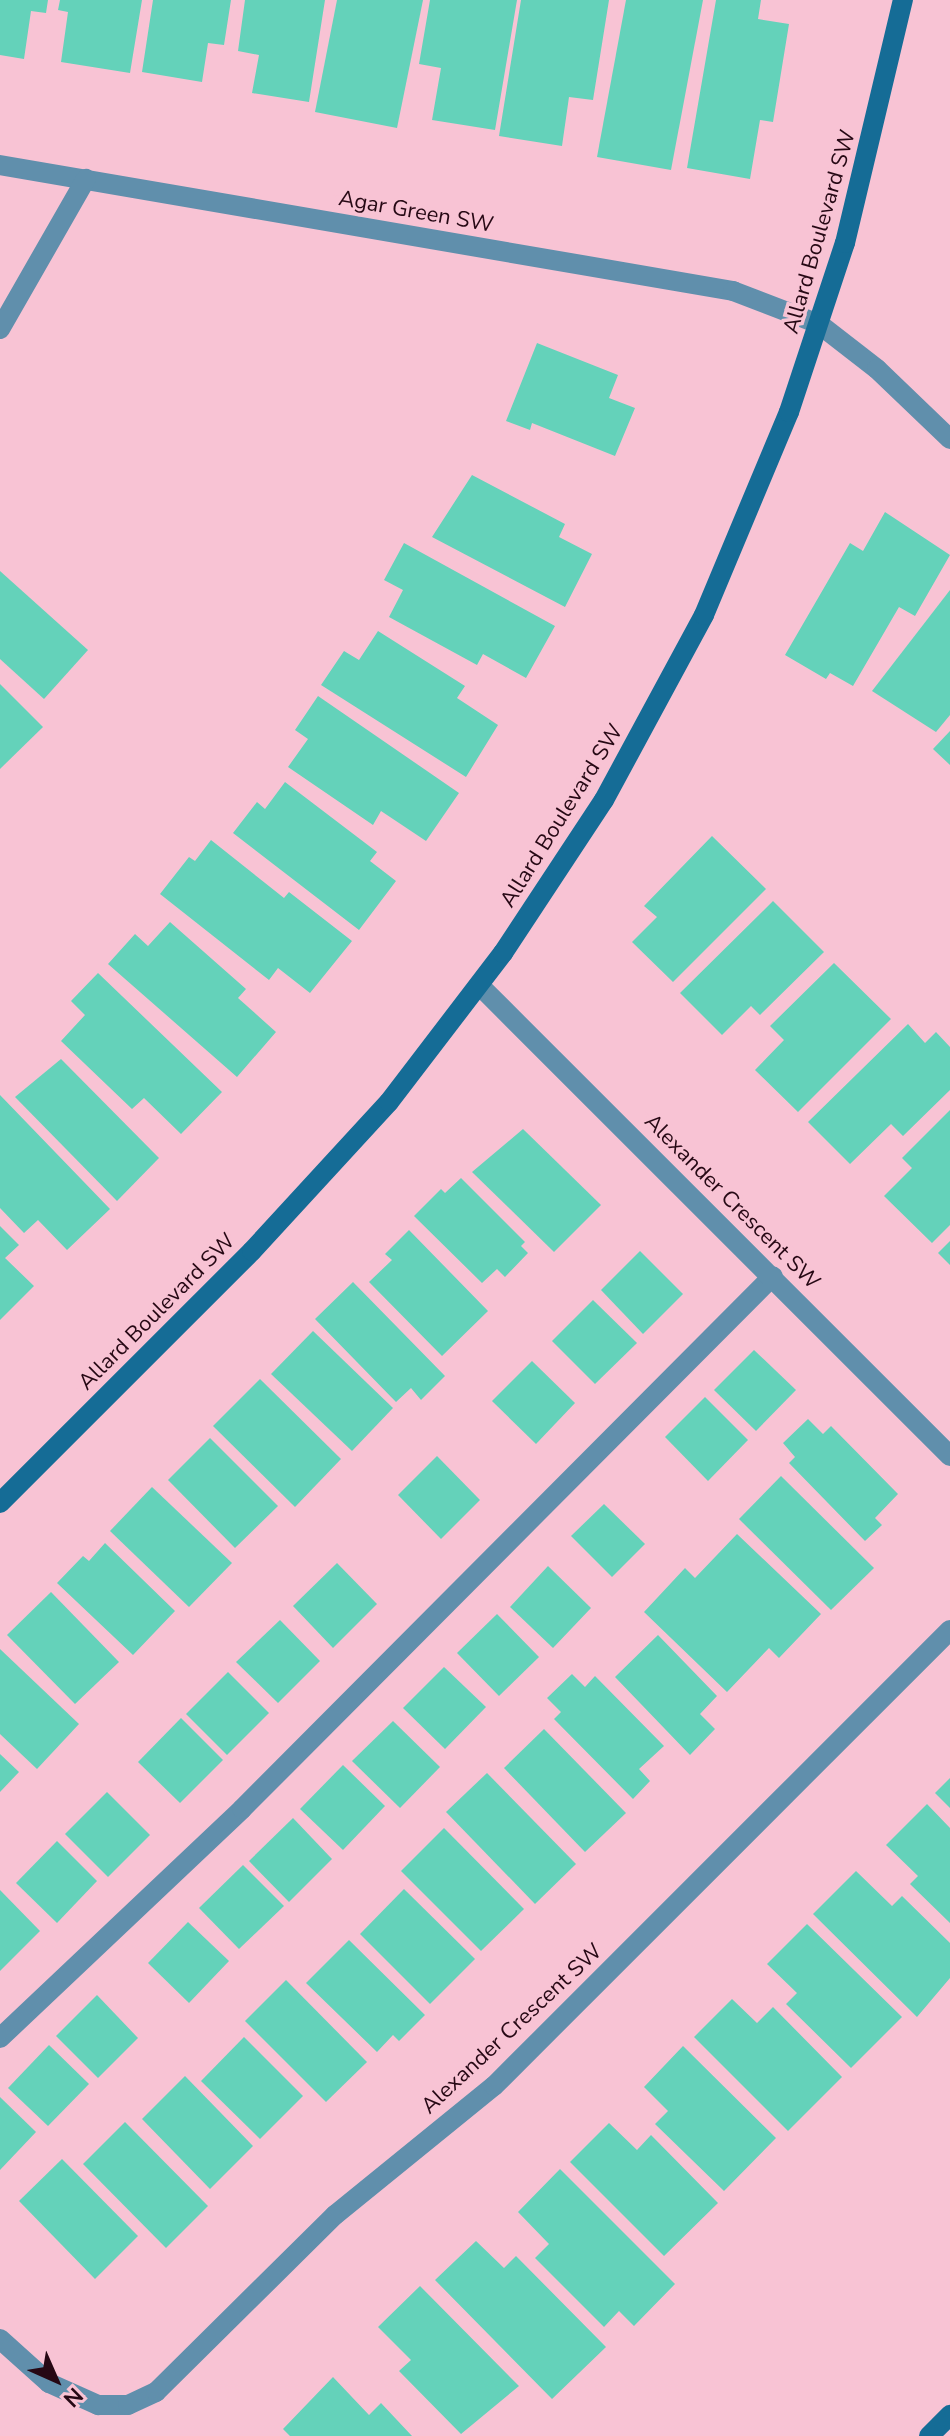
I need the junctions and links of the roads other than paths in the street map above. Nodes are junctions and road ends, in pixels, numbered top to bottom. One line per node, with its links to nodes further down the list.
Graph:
1 (903, 0): 4 (street, Allard Boulevard SW)
2 (0, 165): 3 (street, Agar Green SW)
3 (86, 179): 4 (street, Agar Green SW); 5 (street)
4 (819, 324): 6 (street, Agar Green SW); 7 (street, Allard Boulevard SW)
5 (0, 329)
6 (950, 439)
7 (479, 985): 8 (street, Alexander Crescent SW); 10 (street, Allard Boulevard SW)
8 (773, 1276): 9 (street, Alexander Crescent SW); 12 (street)
9 (950, 1456)
10 (0, 1503)
11 (950, 1630): 13 (street, Alexander Crescent SW)
12 (0, 2038)
13 (0, 2339)
14 (950, 2415): 15 (street)
15 (929, 2436)

